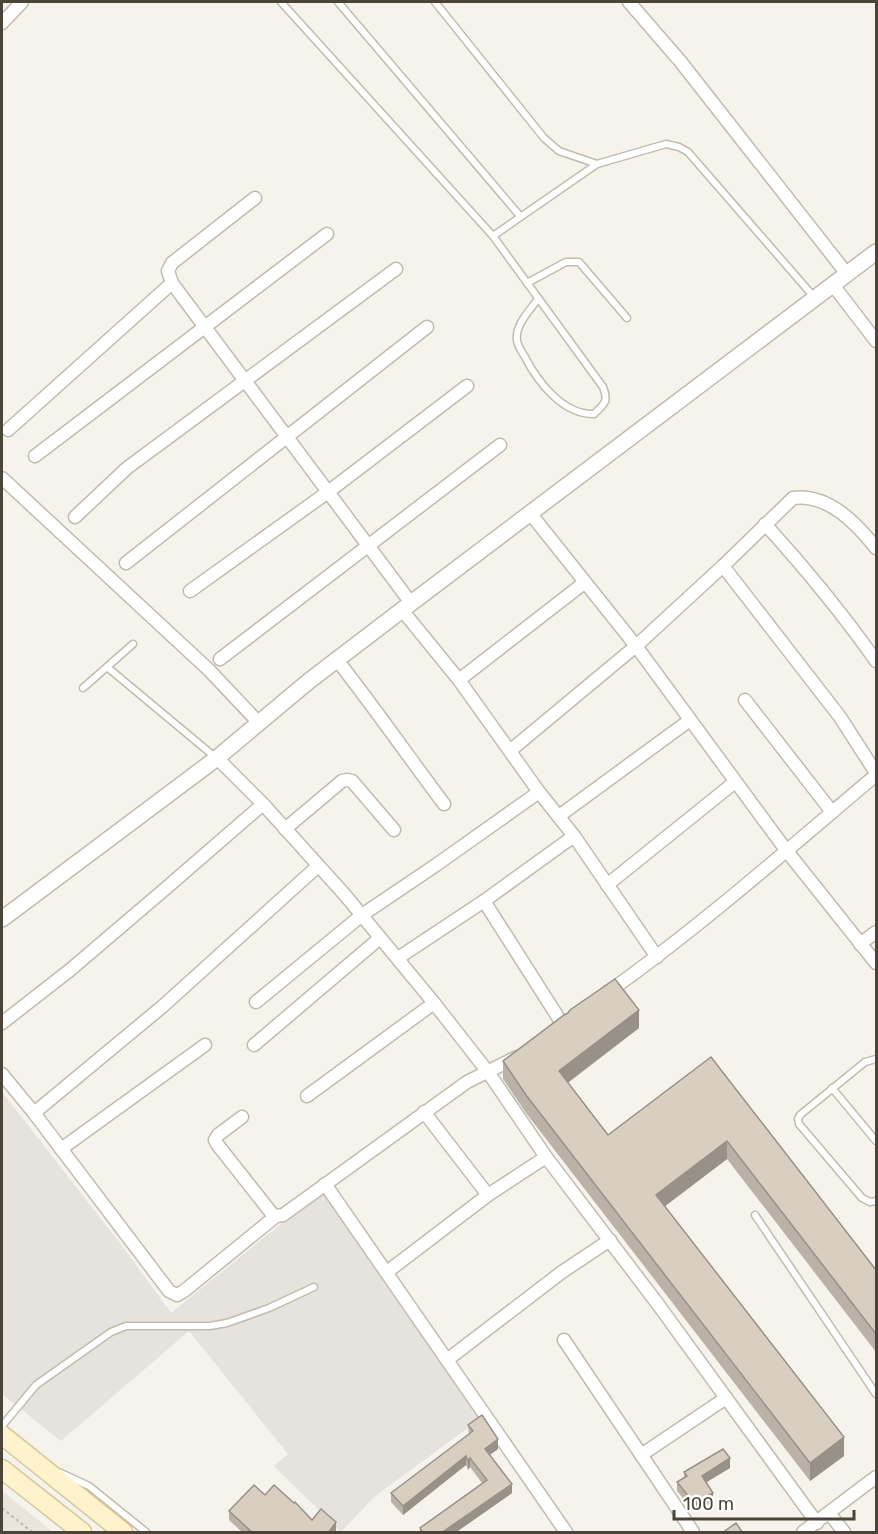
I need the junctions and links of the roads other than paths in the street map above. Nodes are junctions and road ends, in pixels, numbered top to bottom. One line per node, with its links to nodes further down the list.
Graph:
1 (281, 2): 11 (lane)
2 (338, 2): 9 (lane)
3 (435, 2): 7 (lane)
4 (629, 2): 14 (street)
5 (16, 4): 6 (street)
6 (2, 23)
7 (597, 164): 9 (lane); 19 (lane)
8 (255, 198): 15 (street)
9 (520, 216): 11 (lane)
10 (327, 234): 21 (street)
11 (493, 236): 16 (lane)
12 (876, 252): 14 (street)
13 (396, 269): 24 (street)
14 (847, 274): 17 (street)
15 (172, 283): 21 (street); 26 (street)
16 (527, 283): 18 (lane); 20 (lane)
17 (833, 285): 19 (street); 23 (street)
18 (538, 298): 18 (lane)
19 (815, 298): 32 (street)
20 (627, 318)
21 (204, 327): 24 (street); 29 (street)
22 (427, 327): 27 (street)
23 (876, 341)
24 (244, 380): 27 (street); 33 (street)
25 (466, 386): 31 (street)
26 (8, 430)
27 (286, 436): 31 (street); 37 (street)
28 (500, 446): 35 (street)
29 (35, 456)
30 (2, 478): 52 (street)
31 (328, 492): 35 (street); 40 (street)
32 (530, 513): 39 (street); 41 (street)
33 (75, 517)
34 (765, 524): 36 (street); 38 (street); 46 (street)
35 (369, 547): 41 (street); 44 (street)
36 (876, 549)
37 (126, 562)
38 (723, 566): 43 (street); 55 (street)
39 (584, 583): 43 (street); 48 (street)
40 (190, 591)
41 (407, 606): 45 (street); 48 (street)
42 (133, 644): 47 (lane)
43 (636, 646): 51 (street); 53 (street)
44 (220, 659)
45 (337, 660): 52 (street); 59 (street)
46 (876, 661)
47 (107, 667): 49 (lane); 54 (lane)
48 (459, 680): 53 (street)
49 (83, 688)
50 (745, 700): 60 (street)
51 (690, 720): 56 (street); 61 (street)
52 (259, 723): 54 (street)
53 (511, 750): 57 (street)
54 (217, 758): 58 (street); 70 (street)
55 (876, 774): 60 (street)
56 (735, 782): 65 (street); 67 (street)
57 (539, 792): 61 (street); 69 (street)
58 (263, 804): 62 (street); 80 (street)
59 (444, 804)
60 (832, 812): 65 (street)
61 (559, 816): 64 (street)
62 (285, 829): 63 (street); 66 (street)
63 (394, 830)
64 (574, 836): 67 (street); 68 (street)
65 (786, 850): 73 (street); 75 (street)
66 (318, 867): 69 (street); 91 (street)
67 (607, 885): 75 (street)
68 (484, 901): 74 (street); 81 (street)
69 (362, 915): 72 (street); 78 (street)
70 (2, 919)
71 (876, 932): 73 (street)
72 (380, 938): 74 (street); 83 (street)
73 (860, 944): 76 (street)
74 (398, 957): 79 (street)
75 (657, 957): 77 (street)
76 (876, 963)
77 (600, 998)
78 (256, 1002)
79 (434, 1003): 86 (street); 89 (street)
80 (2, 1023)
81 (563, 1025)
82 (205, 1045): 94 (street)
83 (254, 1046)
84 (527, 1050): 86 (street)
85 (876, 1059): 88 (lane)
86 (488, 1072): 90 (street); 95 (street)
87 (2, 1074): 91 (street)
88 (832, 1088): 93 (lane); 98 (lane)
89 (307, 1096)
90 (424, 1112): 96 (street); 97 (street)
91 (34, 1113): 94 (street)
92 (242, 1117): 100 (street)
93 (876, 1141)
94 (61, 1149): 100 (street)
95 (546, 1156): 97 (street); 101 (street)
96 (325, 1184): 100 (street); 102 (street)
97 (488, 1195): 102 (street)
98 (876, 1201)
99 (755, 1215): 106 (lane)
100 (276, 1216)
101 (609, 1240): 105 (street); 107 (street)
102 (387, 1272): 105 (street)
103 (314, 1287): 108 (lane)
104 (564, 1340): 110 (street)
105 (447, 1360): 119 (street)
106 (876, 1394)
107 (726, 1398): 110 (street); 115 (street)
108 (2, 1426)
109 (2, 1435): 111 (main road)
110 (641, 1455): 120 (street)
111 (33, 1460): 117 (main road); 118 (lane)
112 (2, 1469): 116 (main road)
113 (876, 1477): 114 (street)
114 (830, 1513): 115 (street); 122 (street)
115 (817, 1523): 121 (street)
116 (82, 1533)
117 (123, 1533)
118 (146, 1533)
119 (566, 1533)
120 (693, 1533)
121 (803, 1533)
122 (844, 1533)

